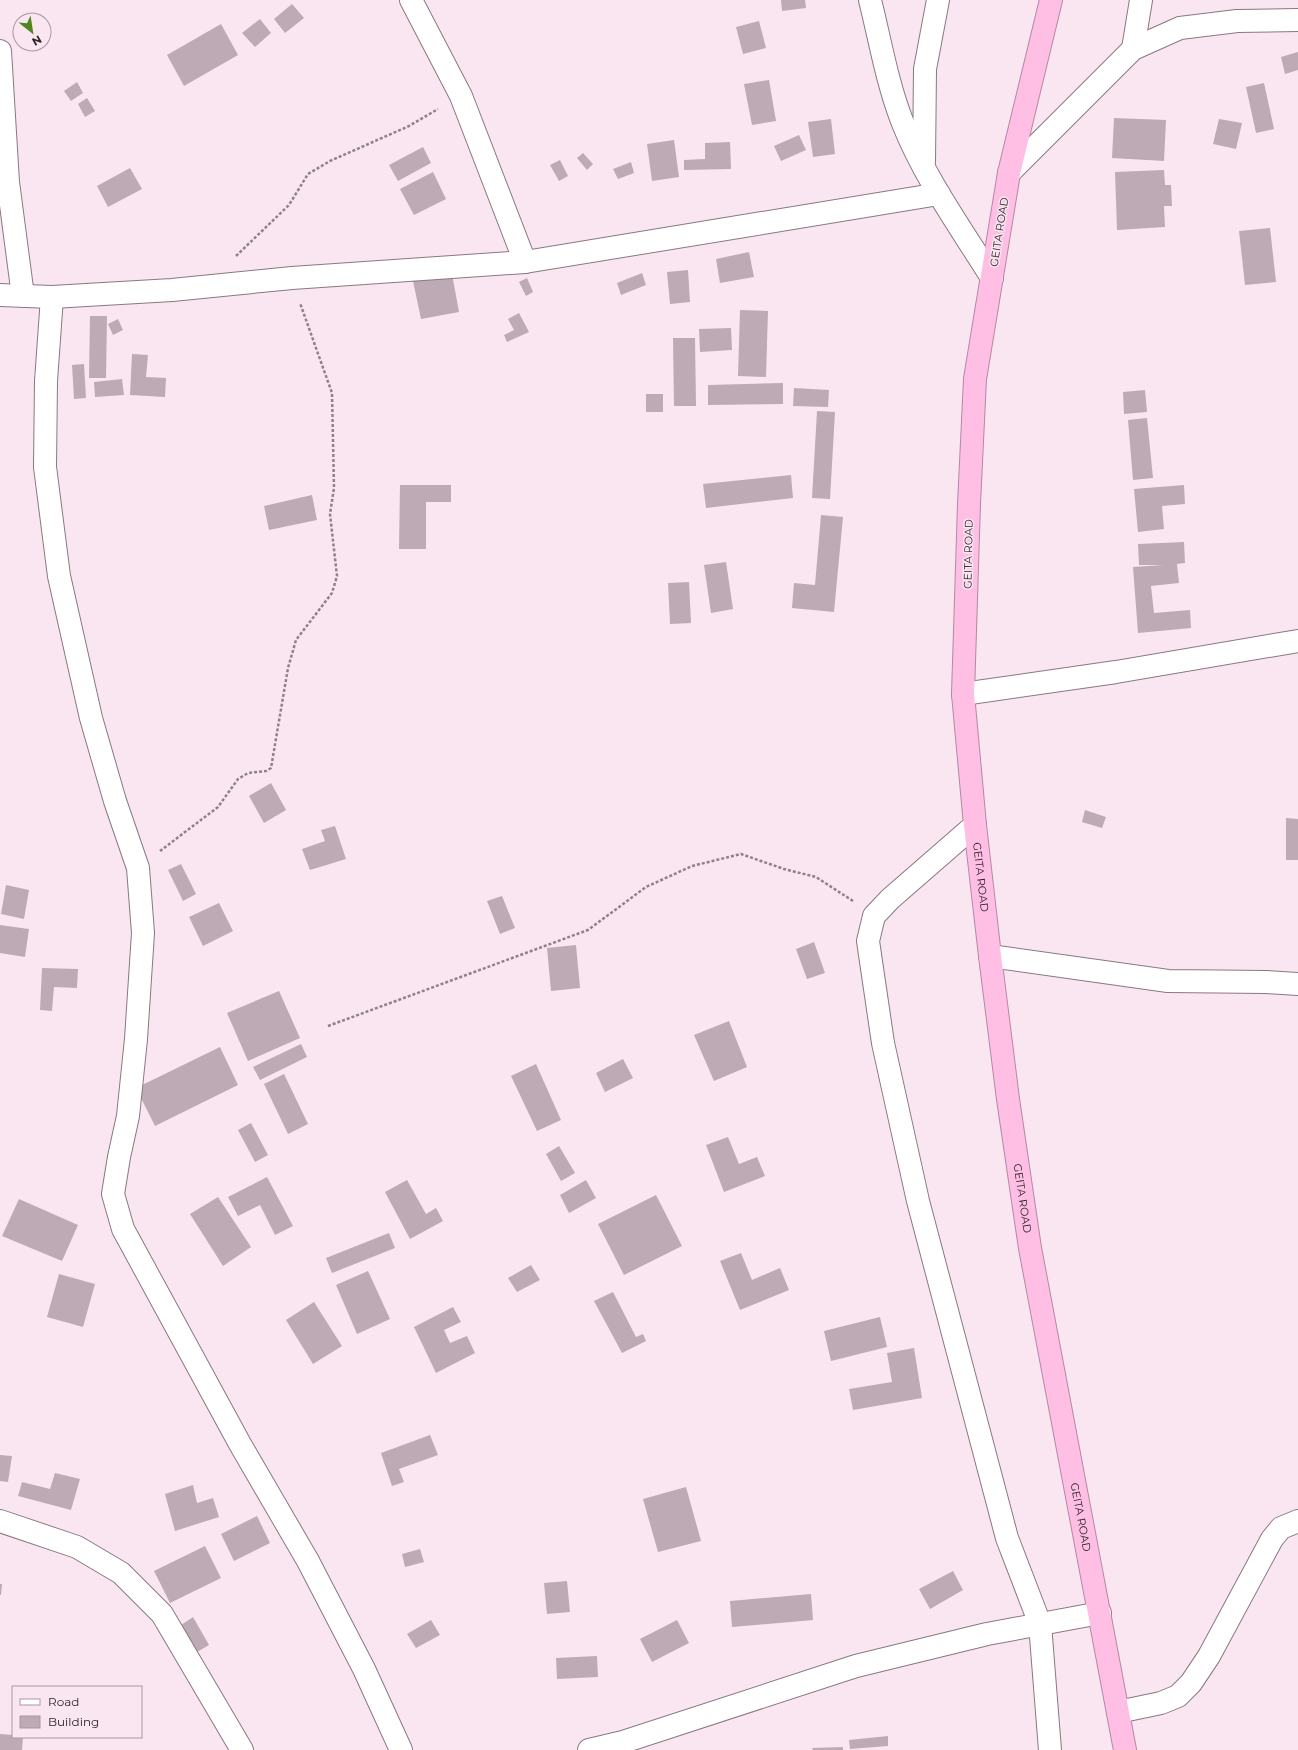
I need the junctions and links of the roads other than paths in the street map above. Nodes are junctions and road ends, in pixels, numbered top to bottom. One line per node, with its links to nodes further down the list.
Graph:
1 (410, 0): 12 (street)
2 (870, 0): 9 (street)
3 (938, 0): 9 (street)
4 (1051, 0): 10 (highway, GEITA ROAD)
5 (1140, 0): 7 (street)
6 (1298, 20): 7 (street)
7 (1133, 49): 10 (street)
8 (0, 51): 15 (street)
9 (924, 166): 11 (street)
10 (1009, 173): 13 (highway, GEITA ROAD)
11 (938, 194): 12 (street); 13 (street)
12 (525, 262): 16 (street)
13 (992, 278): 18 (highway, GEITA ROAD)
14 (0, 295): 15 (street)
15 (23, 296): 16 (street)
16 (52, 297): 28 (street)
17 (1298, 641): 18 (street)
18 (963, 694): 19 (highway, GEITA ROAD)
19 (975, 825): 20 (highway, GEITA ROAD); 25 (street)
20 (990, 956): 21 (street); 24 (highway, GEITA ROAD)
21 (1298, 984)
22 (0, 1521): 27 (street)
23 (1298, 1521): 26 (street)
24 (1100, 1613): 25 (street); 26 (highway, GEITA ROAD)
25 (1040, 1624): 29 (street); 30 (street)
26 (1118, 1712): 31 (highway, GEITA ROAD)
27 (242, 1750)
28 (401, 1750)
29 (589, 1750)
30 (1050, 1750)
31 (1124, 1750)

